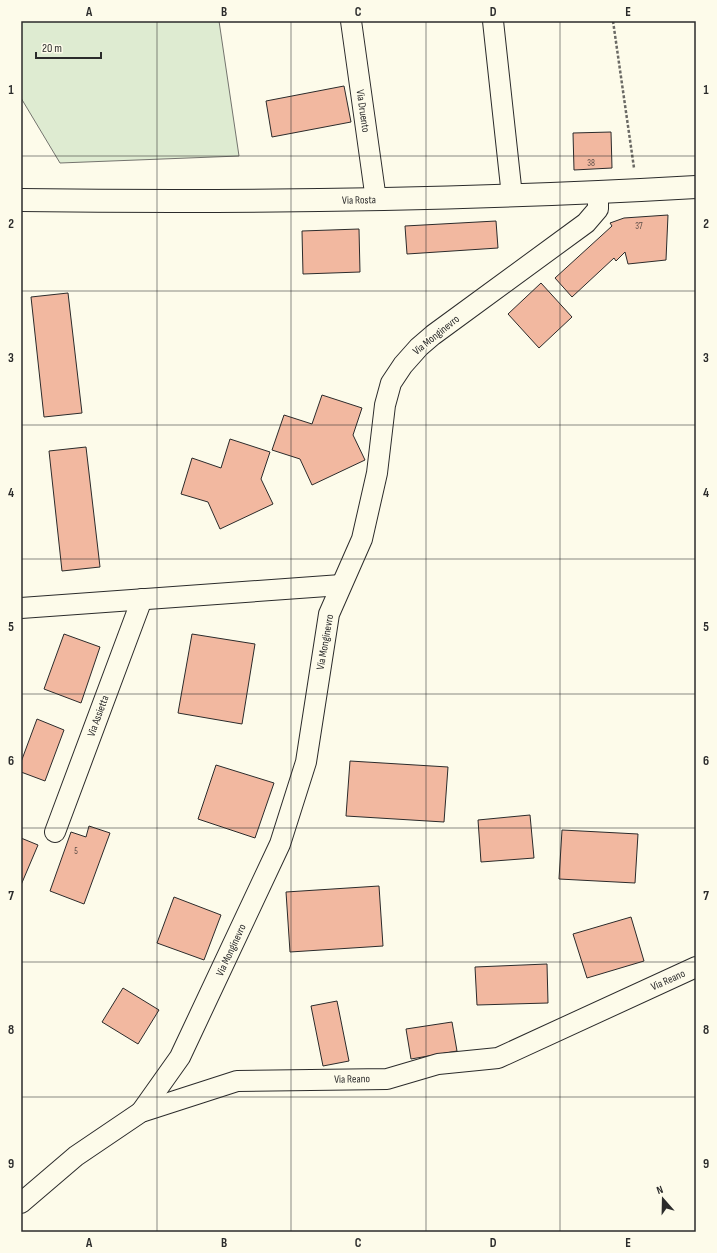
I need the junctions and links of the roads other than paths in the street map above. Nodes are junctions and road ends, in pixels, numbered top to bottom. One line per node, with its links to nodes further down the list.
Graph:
1 (351, 21): 7 (street, Via Druento)
2 (493, 21): 5 (street)
3 (696, 187): 4 (street, Via Rosta)
4 (598, 193): 5 (street, Via Rosta); 8 (street, Via Monginevro)
5 (512, 196): 7 (street, Via Rosta)
6 (21, 200): 7 (street, Via Rosta)
7 (376, 200)
8 (341, 585): 9 (street); 13 (street, Via Monginevro)
9 (142, 599): 10 (street); 11 (street, Via Assietta)
10 (21, 606)
11 (55, 832)
12 (696, 967): 13 (street, Via Reano)
13 (141, 1112): 14 (street, Via Reano)
14 (21, 1203)

